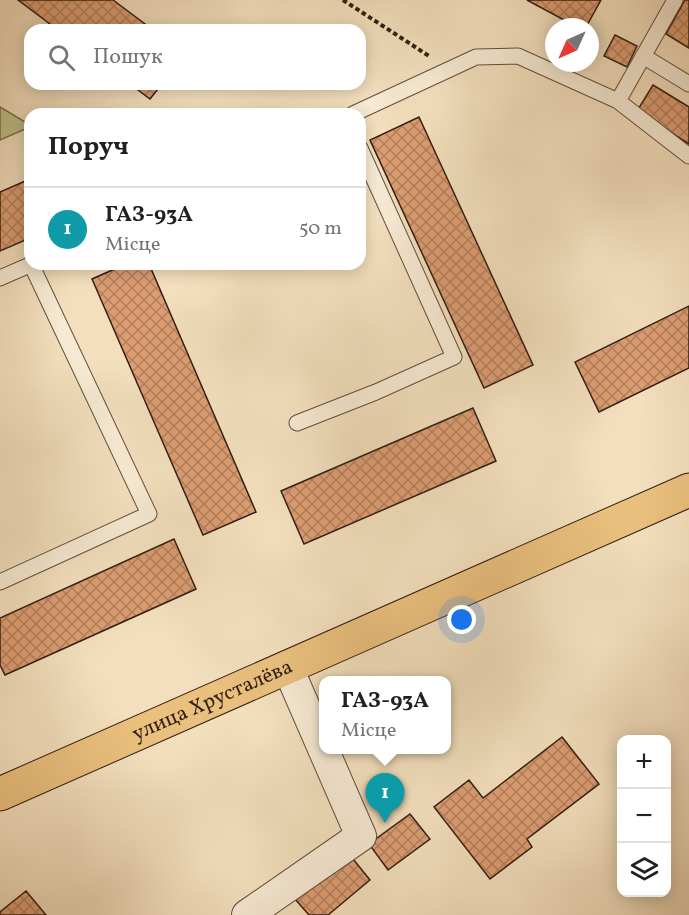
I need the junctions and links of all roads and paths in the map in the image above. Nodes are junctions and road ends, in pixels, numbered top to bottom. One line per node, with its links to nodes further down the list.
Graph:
1 (343, 0): 4 (path)
2 (675, 0): 3 (lane)
3 (643, 56): 5 (lane); 6 (lane)
4 (450, 69): 6 (lane); 7 (lane)
5 (689, 84)
6 (618, 101): 8 (lane)
7 (365, 108)
8 (689, 156)
9 (366, 161): 13 (lane)
10 (24, 268): 12 (lane)
11 (35, 270): 15 (lane)
12 (0, 278)
13 (297, 423)
14 (689, 490): 16 (main road, улица Хрусталёва)
15 (0, 582)
16 (287, 666): 17 (street); 19 (main road, улица Хрусталёва)
17 (319, 740)
18 (325, 754): 20 (street)
19 (0, 794)
20 (247, 915)

